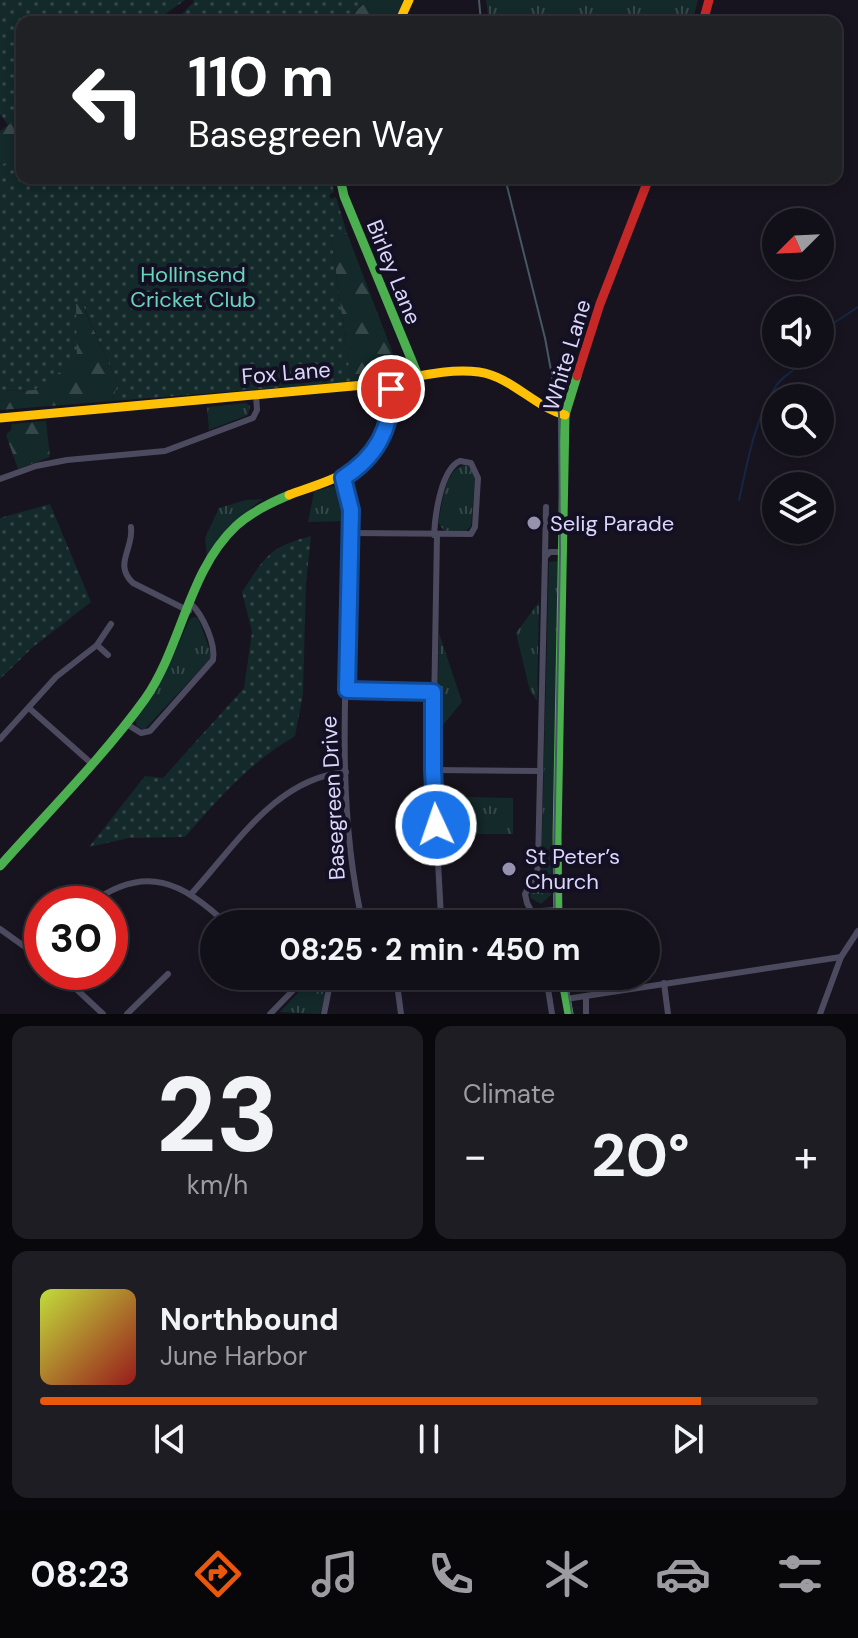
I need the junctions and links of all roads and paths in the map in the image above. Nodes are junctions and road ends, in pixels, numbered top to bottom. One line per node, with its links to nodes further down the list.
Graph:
1 (341, 184): 3 (street, Birley Lane)
2 (647, 184): 6 (street, White Lane)
3 (419, 378): 4 (street, Fox Lane); 6 (street, Fox Lane)
4 (391, 383): 5 (street, Fox Lane); 8 (street)
5 (256, 394): 7 (street, Fox Lane); 9 (street)
6 (565, 415): 14 (street, White Lane)
7 (0, 418)
8 (343, 478): 12 (street, Basegreen Drive); 16 (street)
9 (0, 479)
10 (546, 507): 15 (street)
11 (131, 527): 16 (street)
12 (350, 533): 13 (street); 20 (street, Basegreen Drive)
13 (436, 535): 13 (street); 21 (street)
14 (563, 552): 15 (street); 36 (street, White Lane)
15 (545, 557): 27 (street)
16 (190, 607): 23 (street); 23 (street)
17 (111, 624): 18 (street)
18 (97, 645): 19 (street); 22 (street)
19 (108, 655)
20 (347, 690): 21 (street); 28 (street, Basegreen Drive)
21 (433, 692): 26 (street)
22 (29, 708): 24 (street); 25 (street)
23 (125, 723): 25 (street)
24 (0, 739)
25 (91, 763): 29 (street)
26 (433, 770): 27 (street); 34 (street)
27 (539, 771): 35 (street)
28 (346, 772): 31 (street); 33 (street, Basegreen Drive)
29 (0, 866)
30 (121, 886): 31 (street)
31 (192, 893): 32 (street)
32 (211, 910)
33 (360, 910)
34 (441, 910)
35 (531, 910)
36 (557, 910)
37 (0, 929): 39 (street)
38 (858, 931): 40 (street)
39 (24, 946)
40 (841, 957): 42 (street); 60 (street)
41 (168, 974): 52 (street)
42 (664, 983): 49 (street); 59 (street)
43 (77, 990): 51 (street)
44 (294, 990): 53 (street)
45 (329, 990): 54 (street)
46 (398, 990): 55 (street)
47 (548, 990): 56 (street)
48 (564, 990): 50 (street)
49 (586, 996): 50 (street); 58 (street)
50 (566, 999): 57 (street)
51 (103, 1014)
52 (127, 1014)
53 (270, 1014)
54 (324, 1014)
55 (401, 1014)
56 (552, 1014)
57 (569, 1014)
58 (586, 1014)
59 (668, 1014)
60 (820, 1014)

